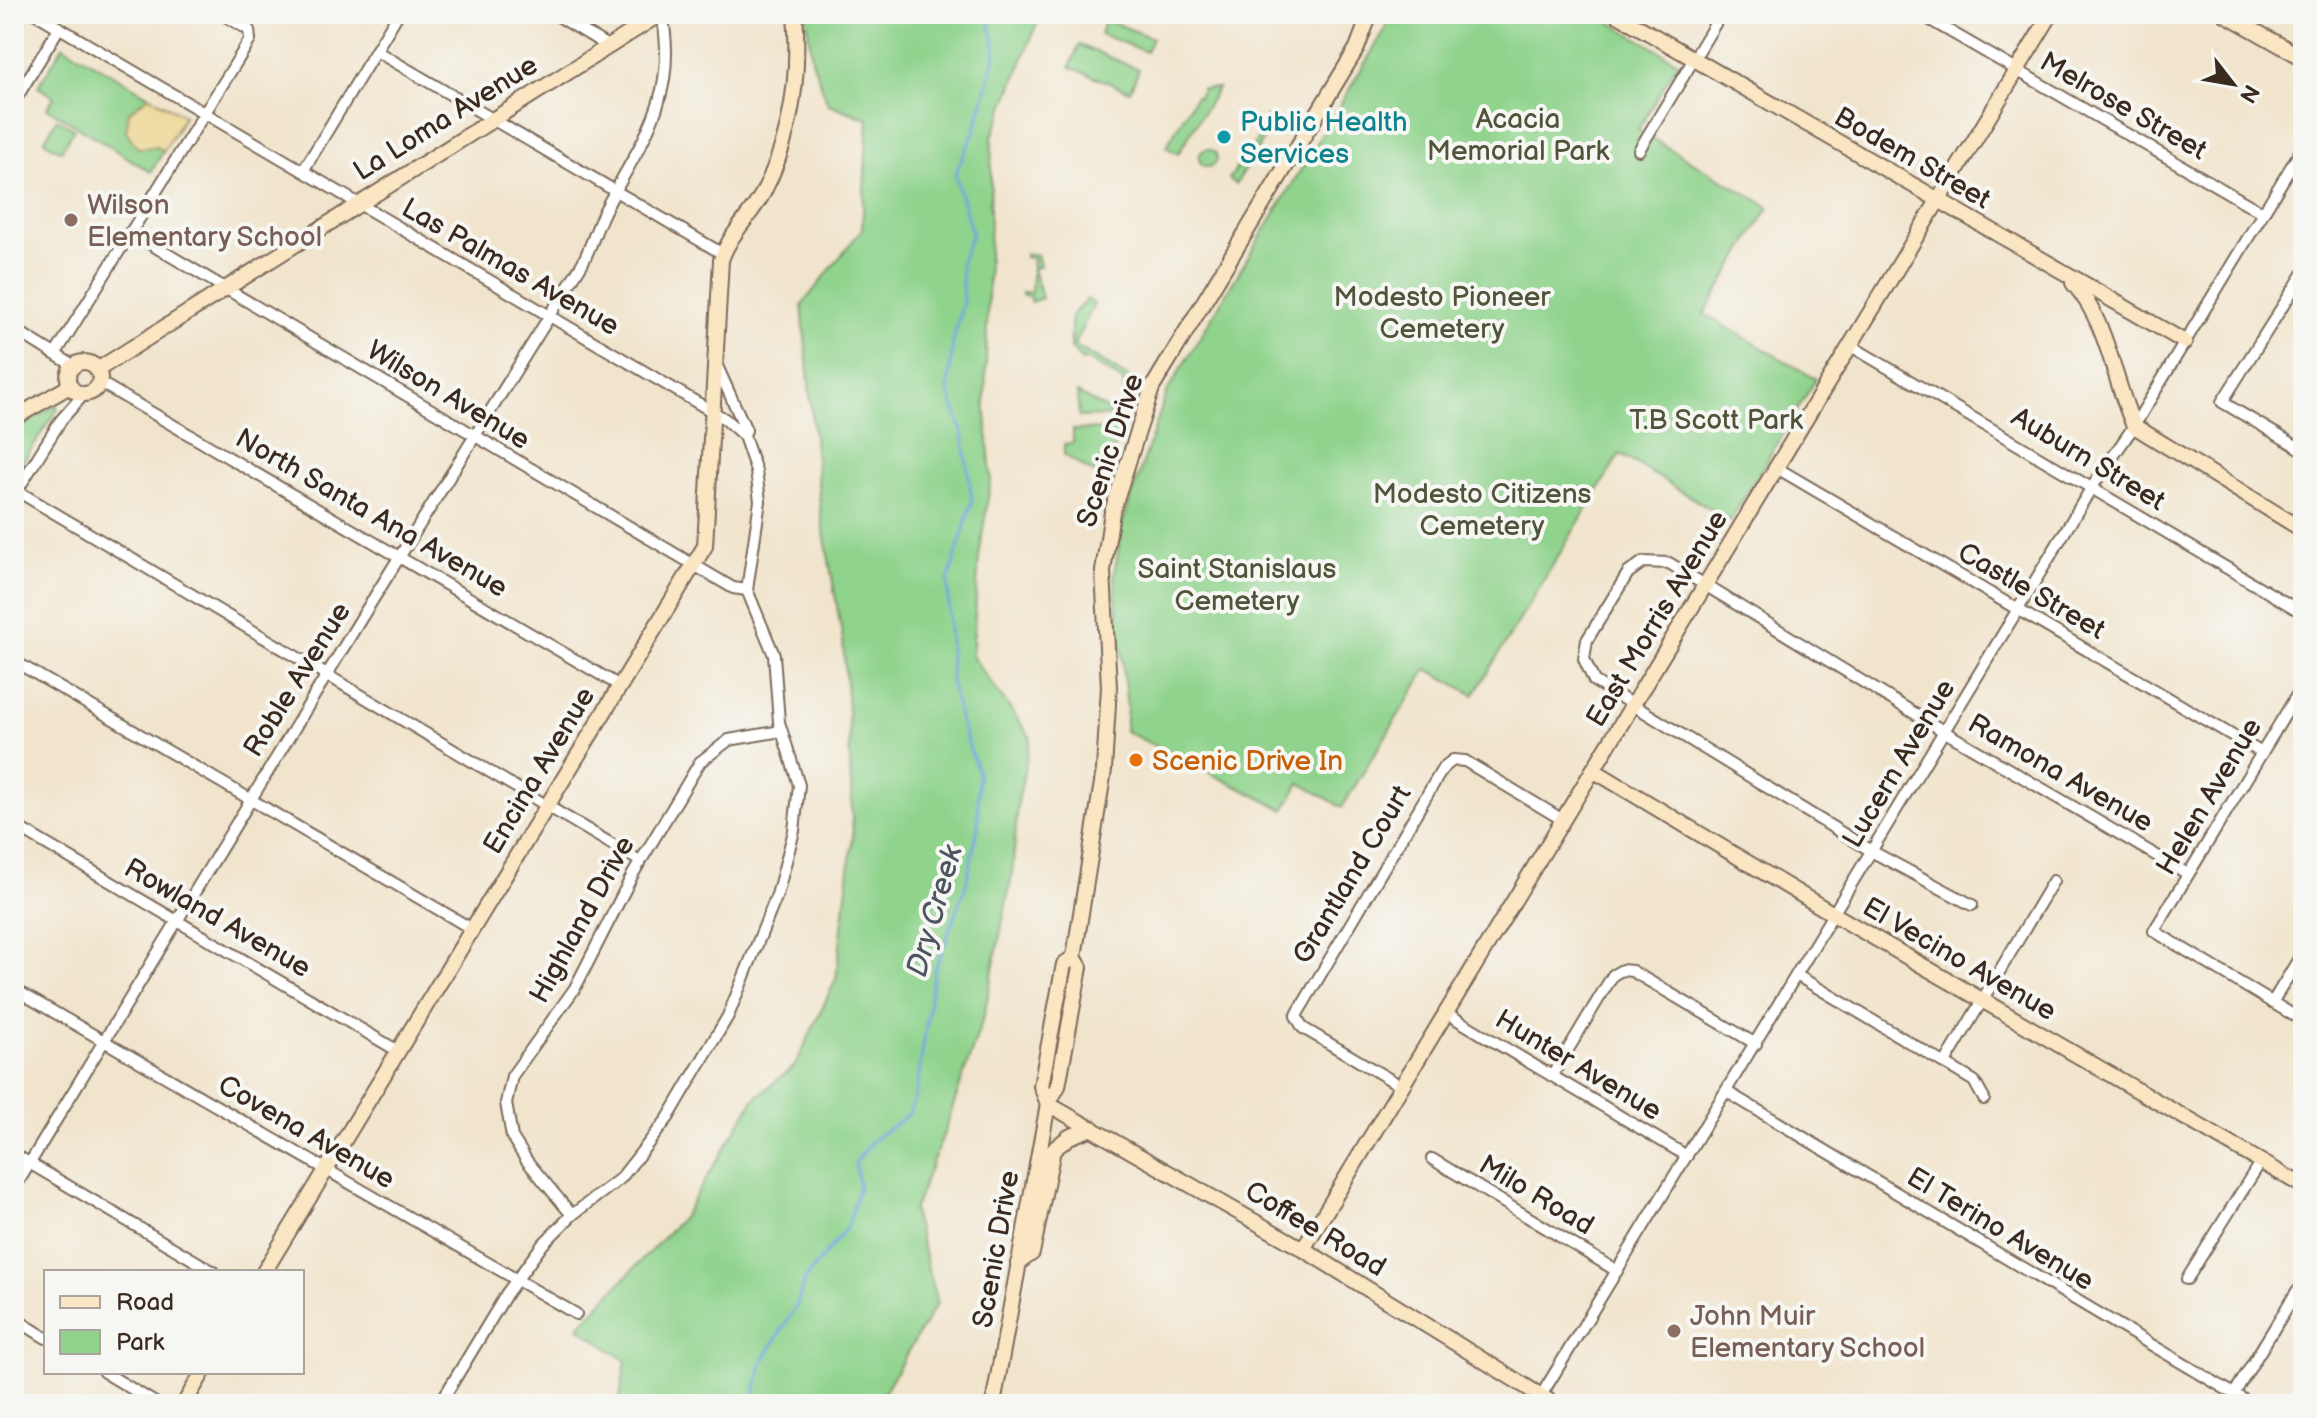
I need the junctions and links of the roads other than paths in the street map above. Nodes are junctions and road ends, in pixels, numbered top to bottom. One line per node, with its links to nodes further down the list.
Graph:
1 (36, 14): 13 (street, Las Palmas Avenue)
2 (222, 14): 20 (street)
3 (398, 14): 15 (street)
4 (555, 14): 14 (street)
5 (661, 14): 14 (street, La Loma Avenue); 25 (street, Roble Avenue)
6 (795, 14): 30 (street)
7 (1370, 14): 98 (street, Scenic Drive)
8 (1616, 14): 17 (street, Bodem Street)
9 (1721, 14): 17 (street)
10 (1920, 14): 18 (street, Melrose Street)
11 (2051, 14): 18 (street, East Morris Avenue)
12 (2225, 14): 16 (street)
13 (59, 28): 19 (street); 20 (street, Las Palmas Avenue)
14 (606, 45): 21 (street, La Loma Avenue)
15 (376, 51): 21 (street); 24 (street)
16 (2303, 58)
17 (1693, 60): 23 (street); 26 (street, Bodem Street)
18 (2017, 71): 26 (street, East Morris Avenue); 28 (street, Melrose Street)
19 (14, 102)
20 (205, 113): 24 (street, Las Palmas Avenue); 29 (street)
21 (490, 118): 25 (street); 27 (street, La Loma Avenue)
22 (2303, 147): 28 (street, Lucern Avenue)
23 (1639, 150)
24 (303, 171): 27 (street, Las Palmas Avenue)
25 (615, 194): 30 (street); 35 (street, Roble Avenue)
26 (1938, 201): 32 (street, Bodem Street); 39 (street, East Morris Avenue)
27 (357, 203): 33 (street, La Loma Avenue); 35 (street, Las Palmas Avenue)
28 (2263, 213): 38 (street, Lucern Avenue)
29 (130, 232): 33 (street, Wilson Avenue); 40 (street)
30 (723, 254): 41 (street, Encina Avenue)
31 (2303, 274): 51 (street)
32 (2066, 275): 34 (street, Bodem Street); 36 (street)
33 (223, 288): 43 (street, La Loma Avenue); 50 (street, Wilson Avenue)
34 (2126, 307): 36 (street); 38 (street, Bodem Street)
35 (550, 316): 46 (street, Las Palmas Avenue); 50 (street, Roble Avenue)
36 (2097, 320): 48 (street)
37 (14, 329): 40 (street)
38 (2185, 342): 48 (street, Lucern Avenue)
39 (1851, 346): 52 (street, East Morris Avenue); 53 (street, Auburn Street)
40 (56, 353): 42 (street)
41 (717, 364): 46 (street, Encina Avenue); 49 (street)
42 (74, 366): 43 (street); 44 (street)
43 (98, 376): 45 (street); 56 (street, North Santa Ana Avenue)
44 (70, 386): 45 (street); 47 (street)
45 (84, 394): 54 (street)
46 (715, 413): 49 (street, Las Palmas Avenue); 57 (street, Encina Avenue)
47 (14, 418)
48 (2134, 426): 53 (street, Lucern Avenue); 55 (street)
49 (744, 436): 59 (street)
50 (474, 437): 56 (street, Roble Avenue); 57 (street, Wilson Avenue)
51 (2303, 450)
52 (1777, 468): 58 (street, East Morris Avenue); 60 (street, Castle Street)
53 (2092, 487): 60 (street, Lucern Avenue); 61 (street, Auburn Street)
54 (15, 492): 63 (street)
55 (2303, 530)
56 (400, 556): 63 (street, Roble Avenue); 65 (street, North Santa Ana Avenue)
57 (694, 564): 59 (street, Wilson Avenue); 65 (street, Encina Avenue)
58 (1706, 584): 66 (street, East Morris Avenue); 66 (street, Ramona Avenue); 68 (street, Ramona Avenue)
59 (747, 590): 67 (street)
60 (2018, 609): 68 (street, Lucern Avenue); 69 (street, Castle Street)
61 (2303, 613)
62 (14, 661): 71 (street)
63 (326, 676): 71 (street, Roble Avenue); 72 (street)
64 (2303, 685): 69 (street, Helen Avenue)
65 (620, 686): 72 (street, Encina Avenue)
66 (1633, 707): 70 (street, East Morris Avenue); 75 (street)
67 (781, 731): 76 (street, Highland Drive); 108 (street)
68 (1945, 732): 75 (street, Lucern Avenue); 77 (street, Ramona Avenue)
69 (2262, 753): 77 (street, Helen Avenue)
70 (1593, 770): 73 (street, East Morris Avenue); 80 (street, El Vecino Avenue)
71 (250, 800): 81 (street, Roble Avenue); 82 (street)
72 (546, 806): 76 (street); 82 (street, Encina Avenue)
73 (1563, 820): 88 (street, East Morris Avenue); 95 (street, Grantland Court)
74 (14, 825): 81 (street, Rowland Avenue)
75 (1873, 852): 79 (street); 80 (street, Lucern Avenue)
76 (640, 861): 108 (street, Highland Drive)
77 (2188, 874): 87 (street, Helen Avenue)
78 (2053, 881): 86 (street)
79 (1972, 905)
80 (1835, 915): 84 (street, Lucern Avenue); 86 (street, El Vecino Avenue)
81 (177, 921): 90 (street, Roble Avenue); 92 (street, Rowland Avenue)
82 (472, 929): 92 (street, Encina Avenue)
83 (2303, 952): 87 (street)
84 (1798, 976): 91 (street, Lucern Avenue); 93 (street)
85 (14, 989): 90 (street, Covena Avenue)
86 (1982, 1000): 93 (street); 103 (street, El Vecino Avenue)
87 (2272, 1003): 89 (street)
88 (1446, 1013): 94 (street, Hunter Avenue); 95 (street, East Morris Avenue)
89 (2303, 1021)
90 (103, 1042): 104 (street, Roble Avenue); 105 (street, Covena Avenue)
91 (1756, 1044): 94 (street); 96 (street, Lucern Avenue)
92 (398, 1051): 105 (street, Encina Avenue)
93 (1945, 1063): 97 (street)
94 (1552, 1076): 101 (street, Hunter Avenue)
95 (1401, 1086): 109 (street, East Morris Avenue)
96 (1727, 1092): 101 (street, Lucern Avenue); 122 (street, El Terino Avenue)
97 (1984, 1099)
98 (1048, 1104): 99 (street, Coffee Road); 110 (street, Scenic Drive)
99 (1092, 1128): 109 (street, Coffee Road); 110 (street)
100 (14, 1154): 104 (street)
101 (1687, 1156): 113 (street, Lucern Avenue)
102 (1432, 1159): 113 (street, Milo Road)
103 (2261, 1161): 106 (street, El Vecino Avenue); 115 (street)
104 (29, 1163): 107 (street, Roble Avenue); 111 (street)
105 (326, 1169): 112 (street, Encina Avenue); 114 (street, Covena Avenue)
106 (2303, 1186)
107 (14, 1189)
108 (572, 1215): 114 (street)
109 (1303, 1249): 124 (street, Coffee Road)
110 (1018, 1263): 125 (street, Scenic Drive)
111 (211, 1270)
112 (265, 1270)
113 (1617, 1271): 124 (street, Lucern Avenue)
114 (516, 1279): 117 (street, Covena Avenue); 123 (street)
115 (2187, 1279)
116 (2297, 1291): 122 (street)
117 (576, 1314)
118 (14, 1318): 119 (street)
119 (44, 1337)
120 (107, 1374): 126 (street)
121 (202, 1374): 127 (street)
122 (2234, 1394): 128 (street, El Terino Avenue)
123 (444, 1397)
124 (1544, 1401)
125 (995, 1403)
126 (157, 1404)
127 (184, 1404)
128 (2251, 1404)

